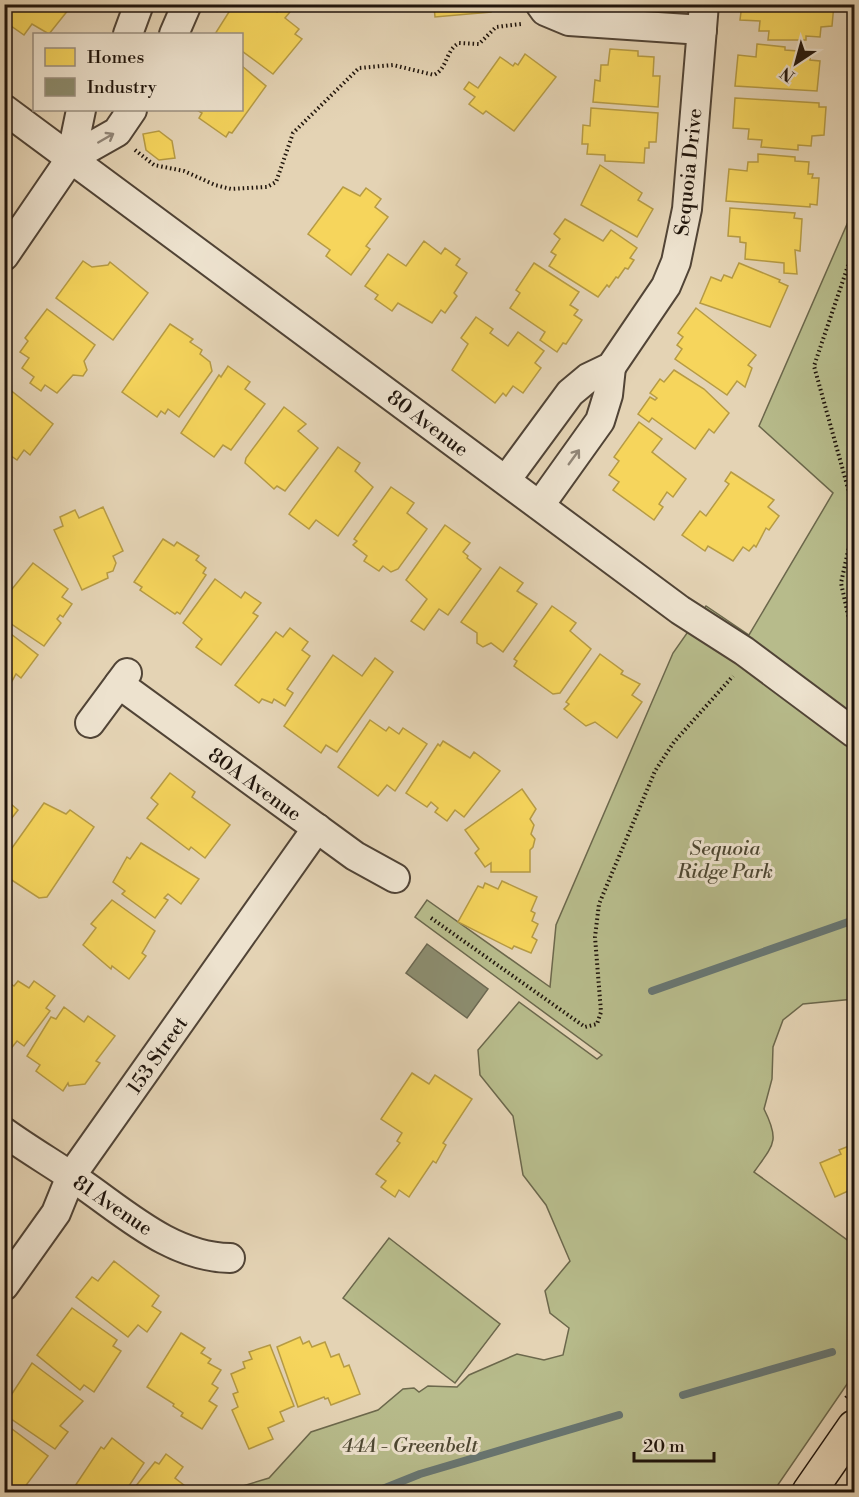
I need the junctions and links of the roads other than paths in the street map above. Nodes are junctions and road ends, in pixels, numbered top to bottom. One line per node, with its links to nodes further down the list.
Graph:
1 (139, 4): 5 (street)
2 (187, 4): 6 (street)
3 (533, 13): 4 (street, Sequoia Drive)
4 (703, 17): 12 (street, Sequoia Drive)
5 (128, 33)
6 (174, 33)
7 (4, 109): 10 (street, 80 Avenue)
8 (81, 111): 10 (street)
9 (131, 111): 10 (street, one-way to 9)
10 (71, 158): 11 (street); 13 (street, 80 Avenue)
11 (4, 256)
12 (611, 367): 13 (street, Sequoia Drive); 14 (street, Sequoia Drive, one-way to 12)
13 (506, 480): 14 (street, 80 Avenue)
14 (540, 505): 16 (street, 80 Avenue)
15 (90, 723): 17 (street, 80A Avenue)
16 (854, 734)
17 (317, 828): 18 (street, 80A Avenue); 20 (street, 153 Street)
18 (395, 878)
19 (4, 1132): 20 (street, 81 Avenue)
20 (71, 1176): 21 (street, 81 Avenue); 22 (street, 153 Street)
21 (230, 1258)
22 (4, 1286)
23 (855, 1427): 24 (main road)
24 (809, 1492)

